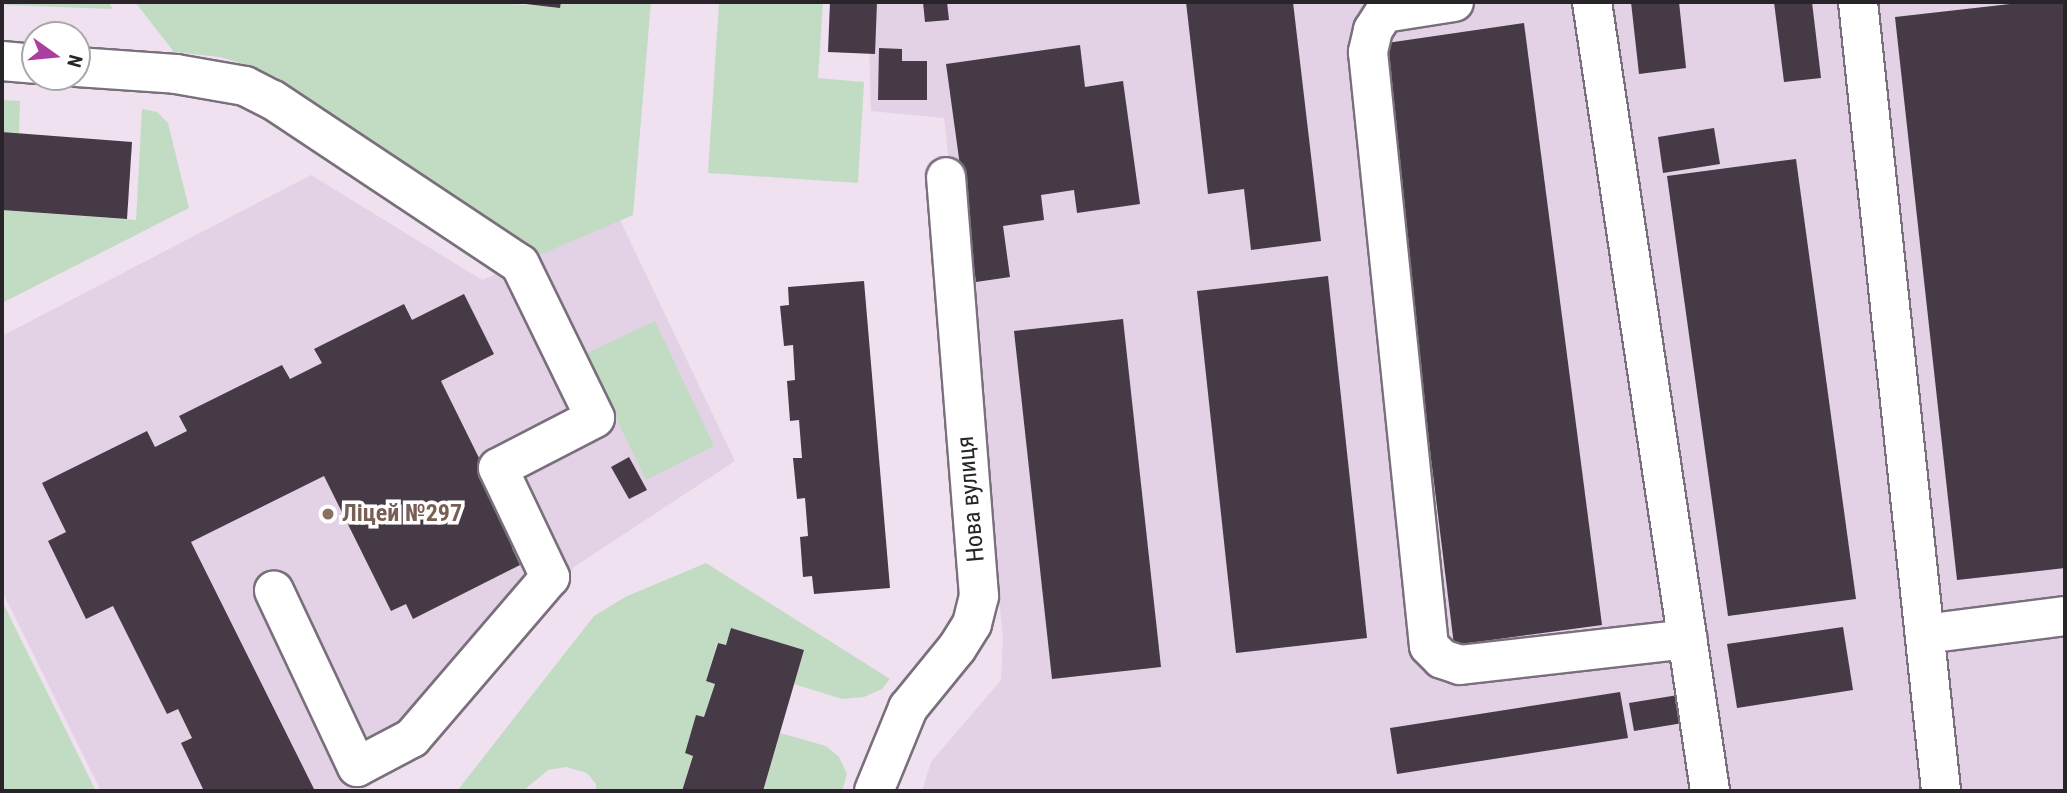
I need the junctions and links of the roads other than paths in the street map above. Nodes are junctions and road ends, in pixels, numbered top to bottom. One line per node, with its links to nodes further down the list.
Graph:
1 (1454, 2): 11 (lane)
2 (1592, 2): 11 (lane)
3 (1858, 2): 10 (lane)
4 (2, 61): 5 (lane)
5 (21, 63)
6 (91, 68): 8 (lane)
7 (946, 177): 12 (lane, Нова вулиця)
8 (274, 591)
9 (2065, 617): 10 (lane)
10 (1925, 634): 14 (lane)
11 (1688, 639): 13 (lane)
12 (874, 791)
13 (1710, 791)
14 (1941, 791)

